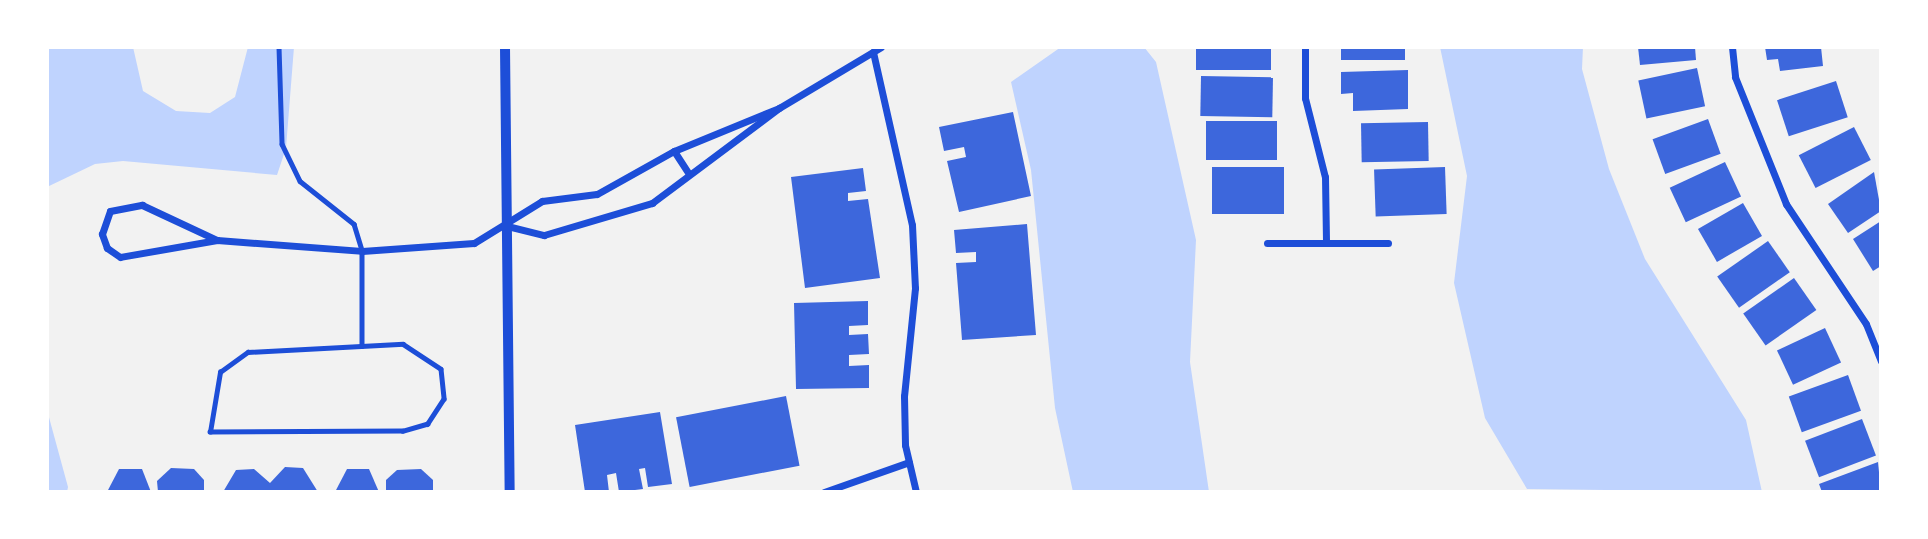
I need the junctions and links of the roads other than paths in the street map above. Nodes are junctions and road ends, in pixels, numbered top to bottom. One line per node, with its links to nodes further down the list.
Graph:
1 (279, 47): 15 (lane)
2 (505, 47): 10 (street)
3 (881, 47): 6 (street)
4 (1305, 47): 13 (street)
5 (1732, 47): 17 (street)
6 (873, 52): 7 (street); 18 (street)
7 (779, 108): 8 (street); 9 (street)
8 (674, 151): 9 (street); 10 (street)
9 (689, 174): 10 (street)
10 (507, 226): 15 (street); 19 (street)
11 (217, 240): 11 (street); 15 (street)
12 (1267, 243): 13 (street)
13 (1326, 243): 14 (street)
14 (1388, 243)
15 (362, 251): 16 (lane)
16 (362, 346): 16 (lane)
17 (1881, 361)
18 (909, 462): 20 (street); 21 (street)
19 (510, 492)
20 (824, 492)
21 (916, 492)

